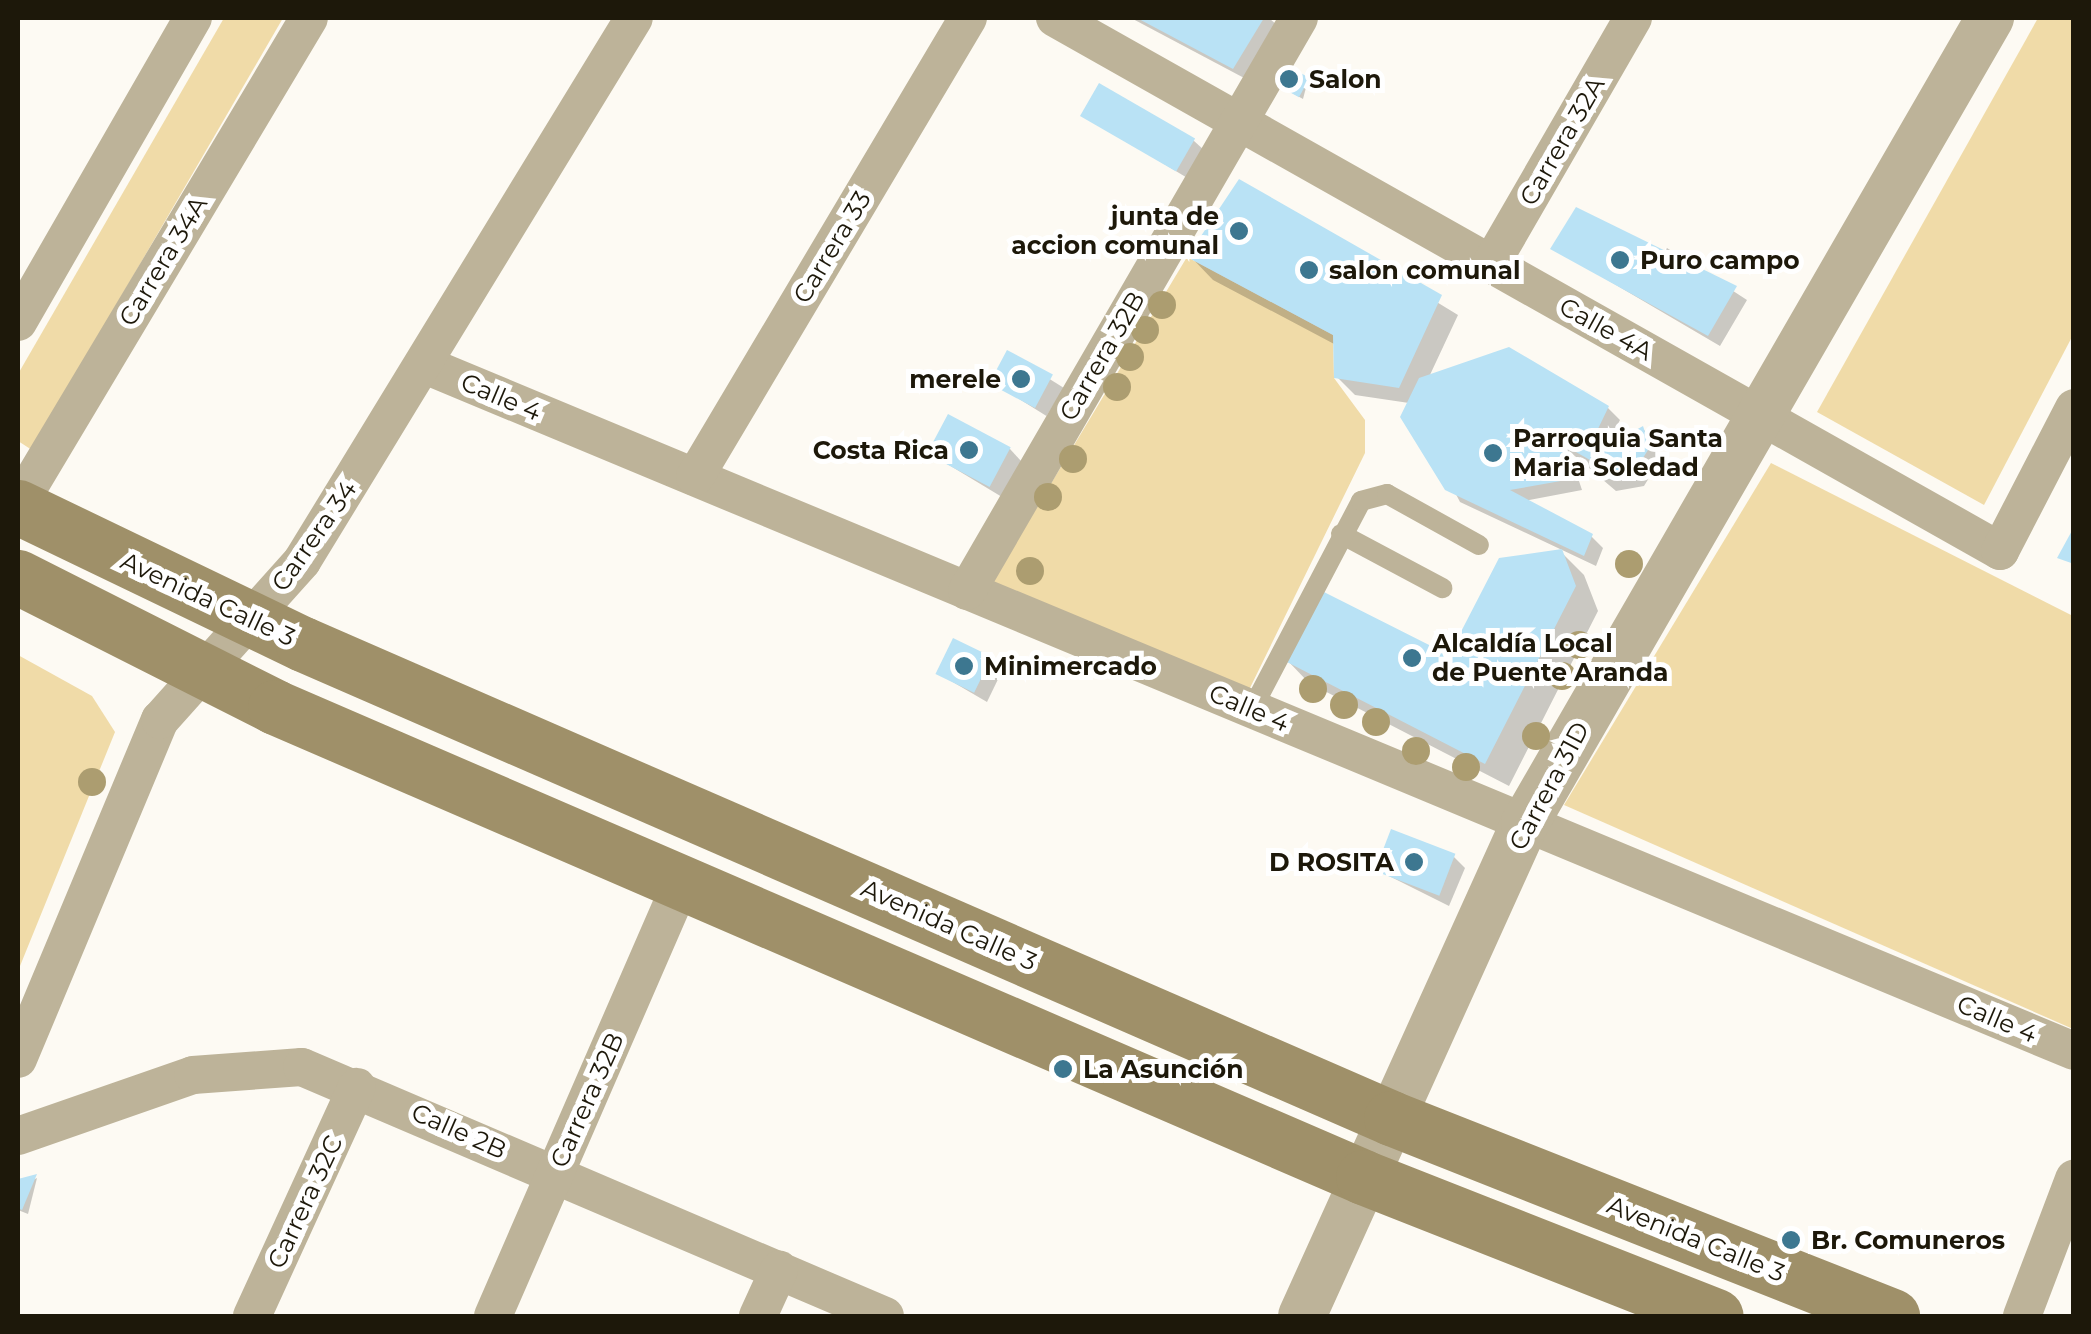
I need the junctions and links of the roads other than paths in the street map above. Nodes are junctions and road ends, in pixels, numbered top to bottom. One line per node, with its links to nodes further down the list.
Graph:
1 (194, 18): 11 (street)
2 (309, 18): 16 (street, Carrera 34A)
3 (634, 18): 12 (street, Carrera 34)
4 (968, 18): 15 (street, Carrera 33)
5 (1056, 18): 9 (street, Calle 4A)
6 (1299, 18): 9 (street, Carrera 32B)
7 (1633, 18): 10 (street, Carrera 32A)
8 (1990, 18): 14 (street, Carrera 31D)
9 (1238, 120): 10 (street, Calle 4A); 21 (street, Carrera 32B)
10 (1491, 264): 14 (street, Calle 4A)
11 (18, 322)
12 (425, 365): 15 (street, Calle 4); 22 (street, Carrera 34)
13 (2074, 408): 14 (street, Calle 4A)
14 (1759, 416): 25 (street, Carrera 31D)
15 (695, 477): 21 (street, Calle 4)
16 (18, 506): 22 (main road, Avenida Calle 3)
17 (1340, 534): 18 (lane); 20 (lane); 24 (lane)
18 (1479, 545)
19 (18, 577): 23 (main road)
20 (1442, 588)
21 (967, 591): 24 (street, Calle 4)
22 (252, 620): 23 (street, Carrera 34); 30 (main road, Avenida Calle 3)
23 (196, 670): 26 (main road); 28 (street, Carrera 34)
24 (1252, 709): 25 (street, Calle 4)
25 (1526, 823): 27 (street, Calle 4); 30 (street, Carrera 31D)
26 (682, 882): 32 (street, Carrera 32B); 33 (main road)
27 (2074, 1051)
28 (18, 1059)
29 (358, 1087): 31 (street, Calle 2B); 32 (street, Calle 2B); 36 (street, Carrera 32C)
30 (1391, 1118): 33 (street, Carrera 31D); 42 (main road, Avenida Calle 3)
31 (18, 1136)
32 (555, 1173): 35 (street, Calle 2B); 37 (street, Carrera 32B)
33 (1363, 1177): 40 (street, Carrera 31D); 41 (main road)
34 (2074, 1179): 43 (street)
35 (779, 1270): 38 (street); 39 (street, Calle 2B)
36 (252, 1316)
37 (493, 1316)
38 (758, 1316)
39 (885, 1316)
40 (1302, 1316)
41 (1716, 1316)
42 (1892, 1316)
43 (2022, 1316)

